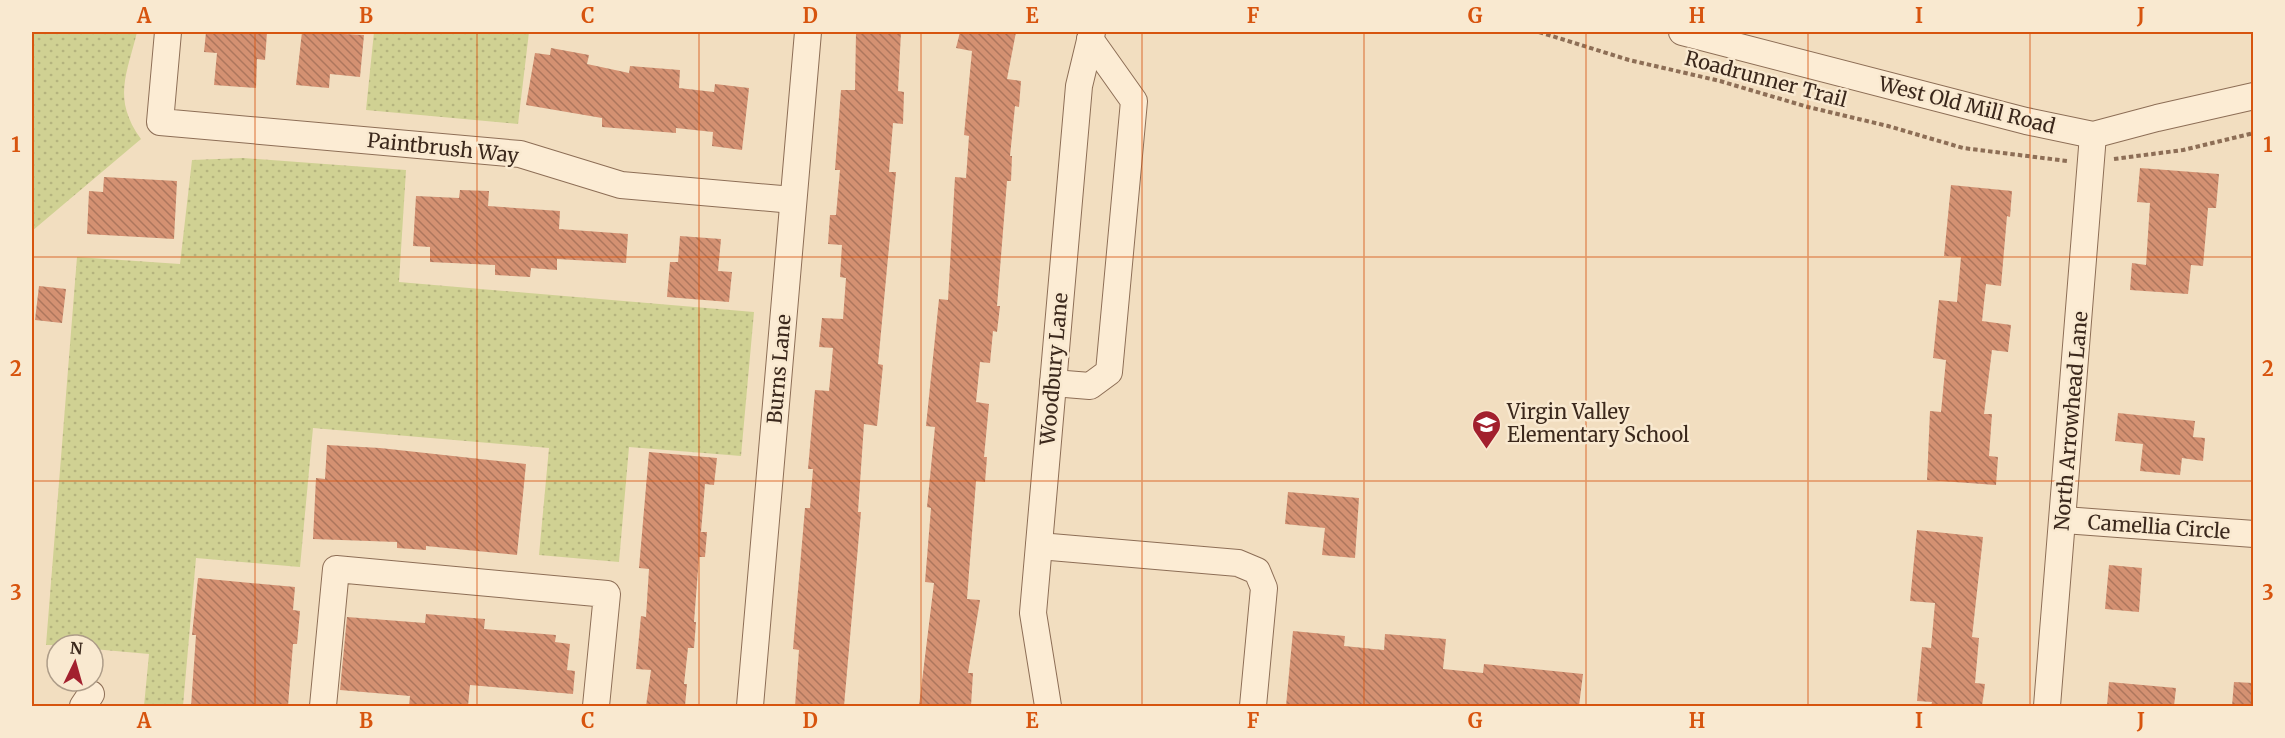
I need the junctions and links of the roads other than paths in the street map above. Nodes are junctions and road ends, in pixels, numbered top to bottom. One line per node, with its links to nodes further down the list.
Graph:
1 (168, 32): 7 (street, Paintbrush Way)
2 (808, 32): 7 (street, Burns Lane)
3 (1682, 32): 6 (street, West Old Mill Road)
4 (1091, 35): 8 (street, Woodbury Lane); 8 (street)
5 (2253, 96): 6 (street, West Old Mill Road)
6 (2093, 135): 9 (street, North Arrowhead Lane)
7 (793, 200): 14 (street, Burns Lane)
8 (1053, 383): 11 (street, Woodbury Lane)
9 (2064, 520): 10 (street, Camellia Circle); 17 (street, North Arrowhead Lane)
10 (2253, 534)
11 (1039, 546): 15 (street, Woodbury Lane); 16 (street)
12 (323, 706): 13 (street)
13 (596, 706)
14 (750, 706)
15 (1048, 706)
16 (1253, 706)
17 (2047, 706)

